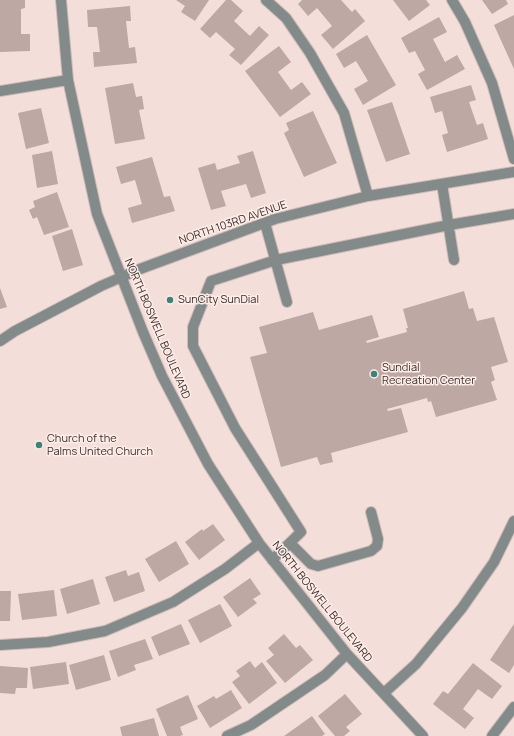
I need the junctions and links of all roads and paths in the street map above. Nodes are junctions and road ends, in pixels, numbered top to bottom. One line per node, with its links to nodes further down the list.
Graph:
1 (61, 0): 4 (street, NORTH BOSWELL BOULEVARD)
2 (266, 0): 9 (street)
3 (452, 0): 6 (street)
4 (68, 80): 5 (street); 15 (street, NORTH BOSWELL BOULEVARD)
5 (0, 91)
6 (514, 159)
7 (514, 172): 8 (street, NORTH 103RD AVENUE)
8 (442, 184): 9 (street, NORTH 103RD AVENUE); 12 (street)
9 (368, 196): 11 (street, NORTH 103RD AVENUE)
10 (514, 214): 12 (street)
11 (265, 223): 13 (street); 15 (street, NORTH 103RD AVENUE)
12 (449, 226): 13 (street); 14 (street)
13 (276, 260): 16 (street); 21 (street)
14 (454, 260)
15 (121, 278): 17 (street, NORTH 103RD AVENUE); 20 (street, NORTH BOSWELL BOULEVARD)
16 (286, 302)
17 (0, 341)
18 (371, 512): 21 (street)
19 (514, 521): 25 (street)
20 (259, 543): 22 (street, NORTH BOSWELL BOULEVARD); 23 (street)
21 (290, 543): 22 (street)
22 (272, 560): 24 (street, NORTH BOSWELL BOULEVARD)
23 (0, 645)
24 (348, 654): 25 (street, NORTH BOSWELL BOULEVARD); 27 (street)
25 (384, 693): 28 (street, NORTH BOSWELL BOULEVARD)
26 (514, 707): 29 (street)
27 (227, 736)
28 (423, 736)
29 (492, 736)

